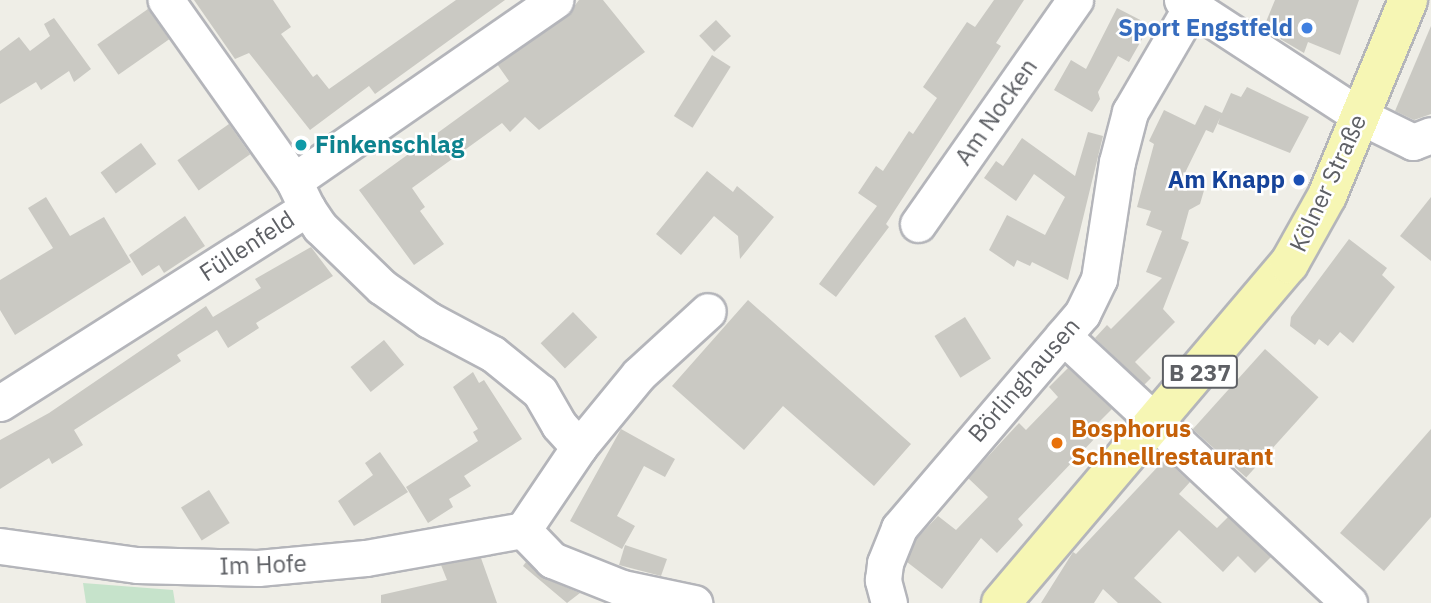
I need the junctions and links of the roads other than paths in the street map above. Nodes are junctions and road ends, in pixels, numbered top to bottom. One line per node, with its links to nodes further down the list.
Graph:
1 (166, 0): 8 (street)
2 (555, 0): 8 (street, Füllenfeld)
3 (1075, 0): 9 (street, Am Nocken)
4 (1408, 0): 6 (main road, Kölner Straße / B 237)
5 (1186, 4): 6 (street); 11 (street, Börlinghausen)
6 (1360, 116): 7 (street); 13 (main road, Kölner Straße / B 237)
7 (1431, 135)
8 (300, 194): 12 (street, Füllenfeld); 14 (street)
9 (918, 225)
10 (708, 311): 14 (street)
11 (1063, 336): 13 (street); 17 (street, Börlinghausen)
12 (0, 403)
13 (1154, 424): 18 (main road, Kölner Straße / B 237); 20 (street)
14 (579, 447): 15 (street)
15 (523, 530): 16 (street, Im Hofe); 19 (street)
16 (0, 547)
17 (886, 592)
18 (1006, 600)
19 (694, 603)
20 (1349, 603)

